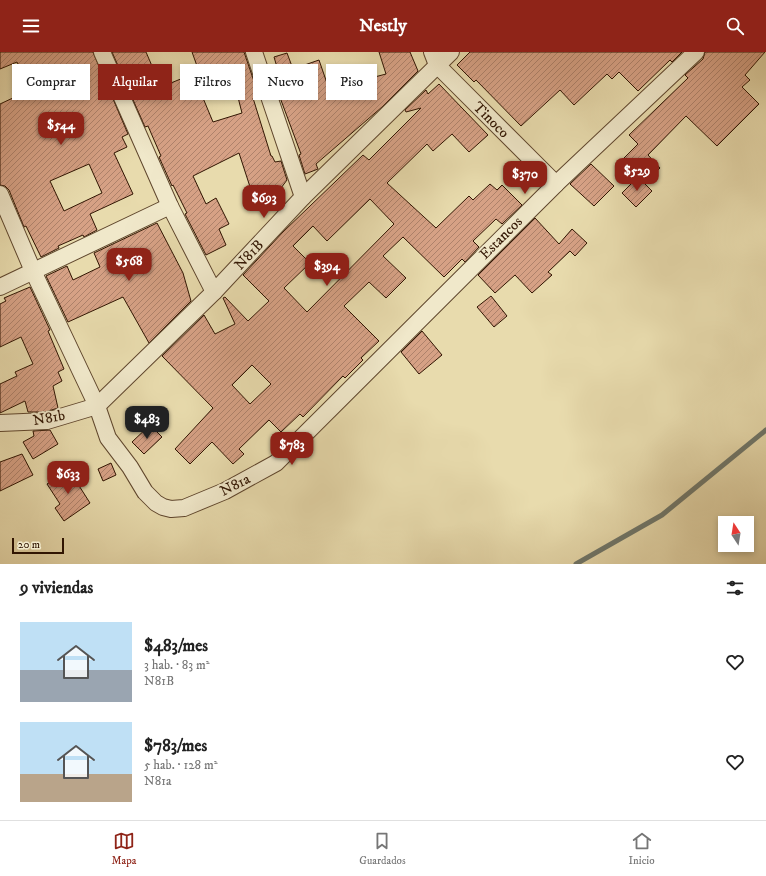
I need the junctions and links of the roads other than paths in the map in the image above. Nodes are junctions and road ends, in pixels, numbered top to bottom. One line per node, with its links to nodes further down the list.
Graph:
1 (102, 52): 9 (street)
2 (254, 52): 8 (street)
3 (451, 52): 5 (street, N81B)
4 (696, 52): 6 (street, Estancos)
5 (435, 58): 6 (street, Tinoco); 8 (street, N81B)
6 (556, 184): 13 (street, Estancos)
7 (0, 194): 10 (street)
8 (303, 197): 12 (street, N81B)
9 (170, 206): 10 (street); 12 (street)
10 (33, 271): 11 (street); 14 (street)
11 (0, 288)
12 (214, 292): 14 (street, N81B)
13 (377, 361): 14 (street, N81a)
14 (97, 406): 15 (street, N81b)
15 (0, 423)

